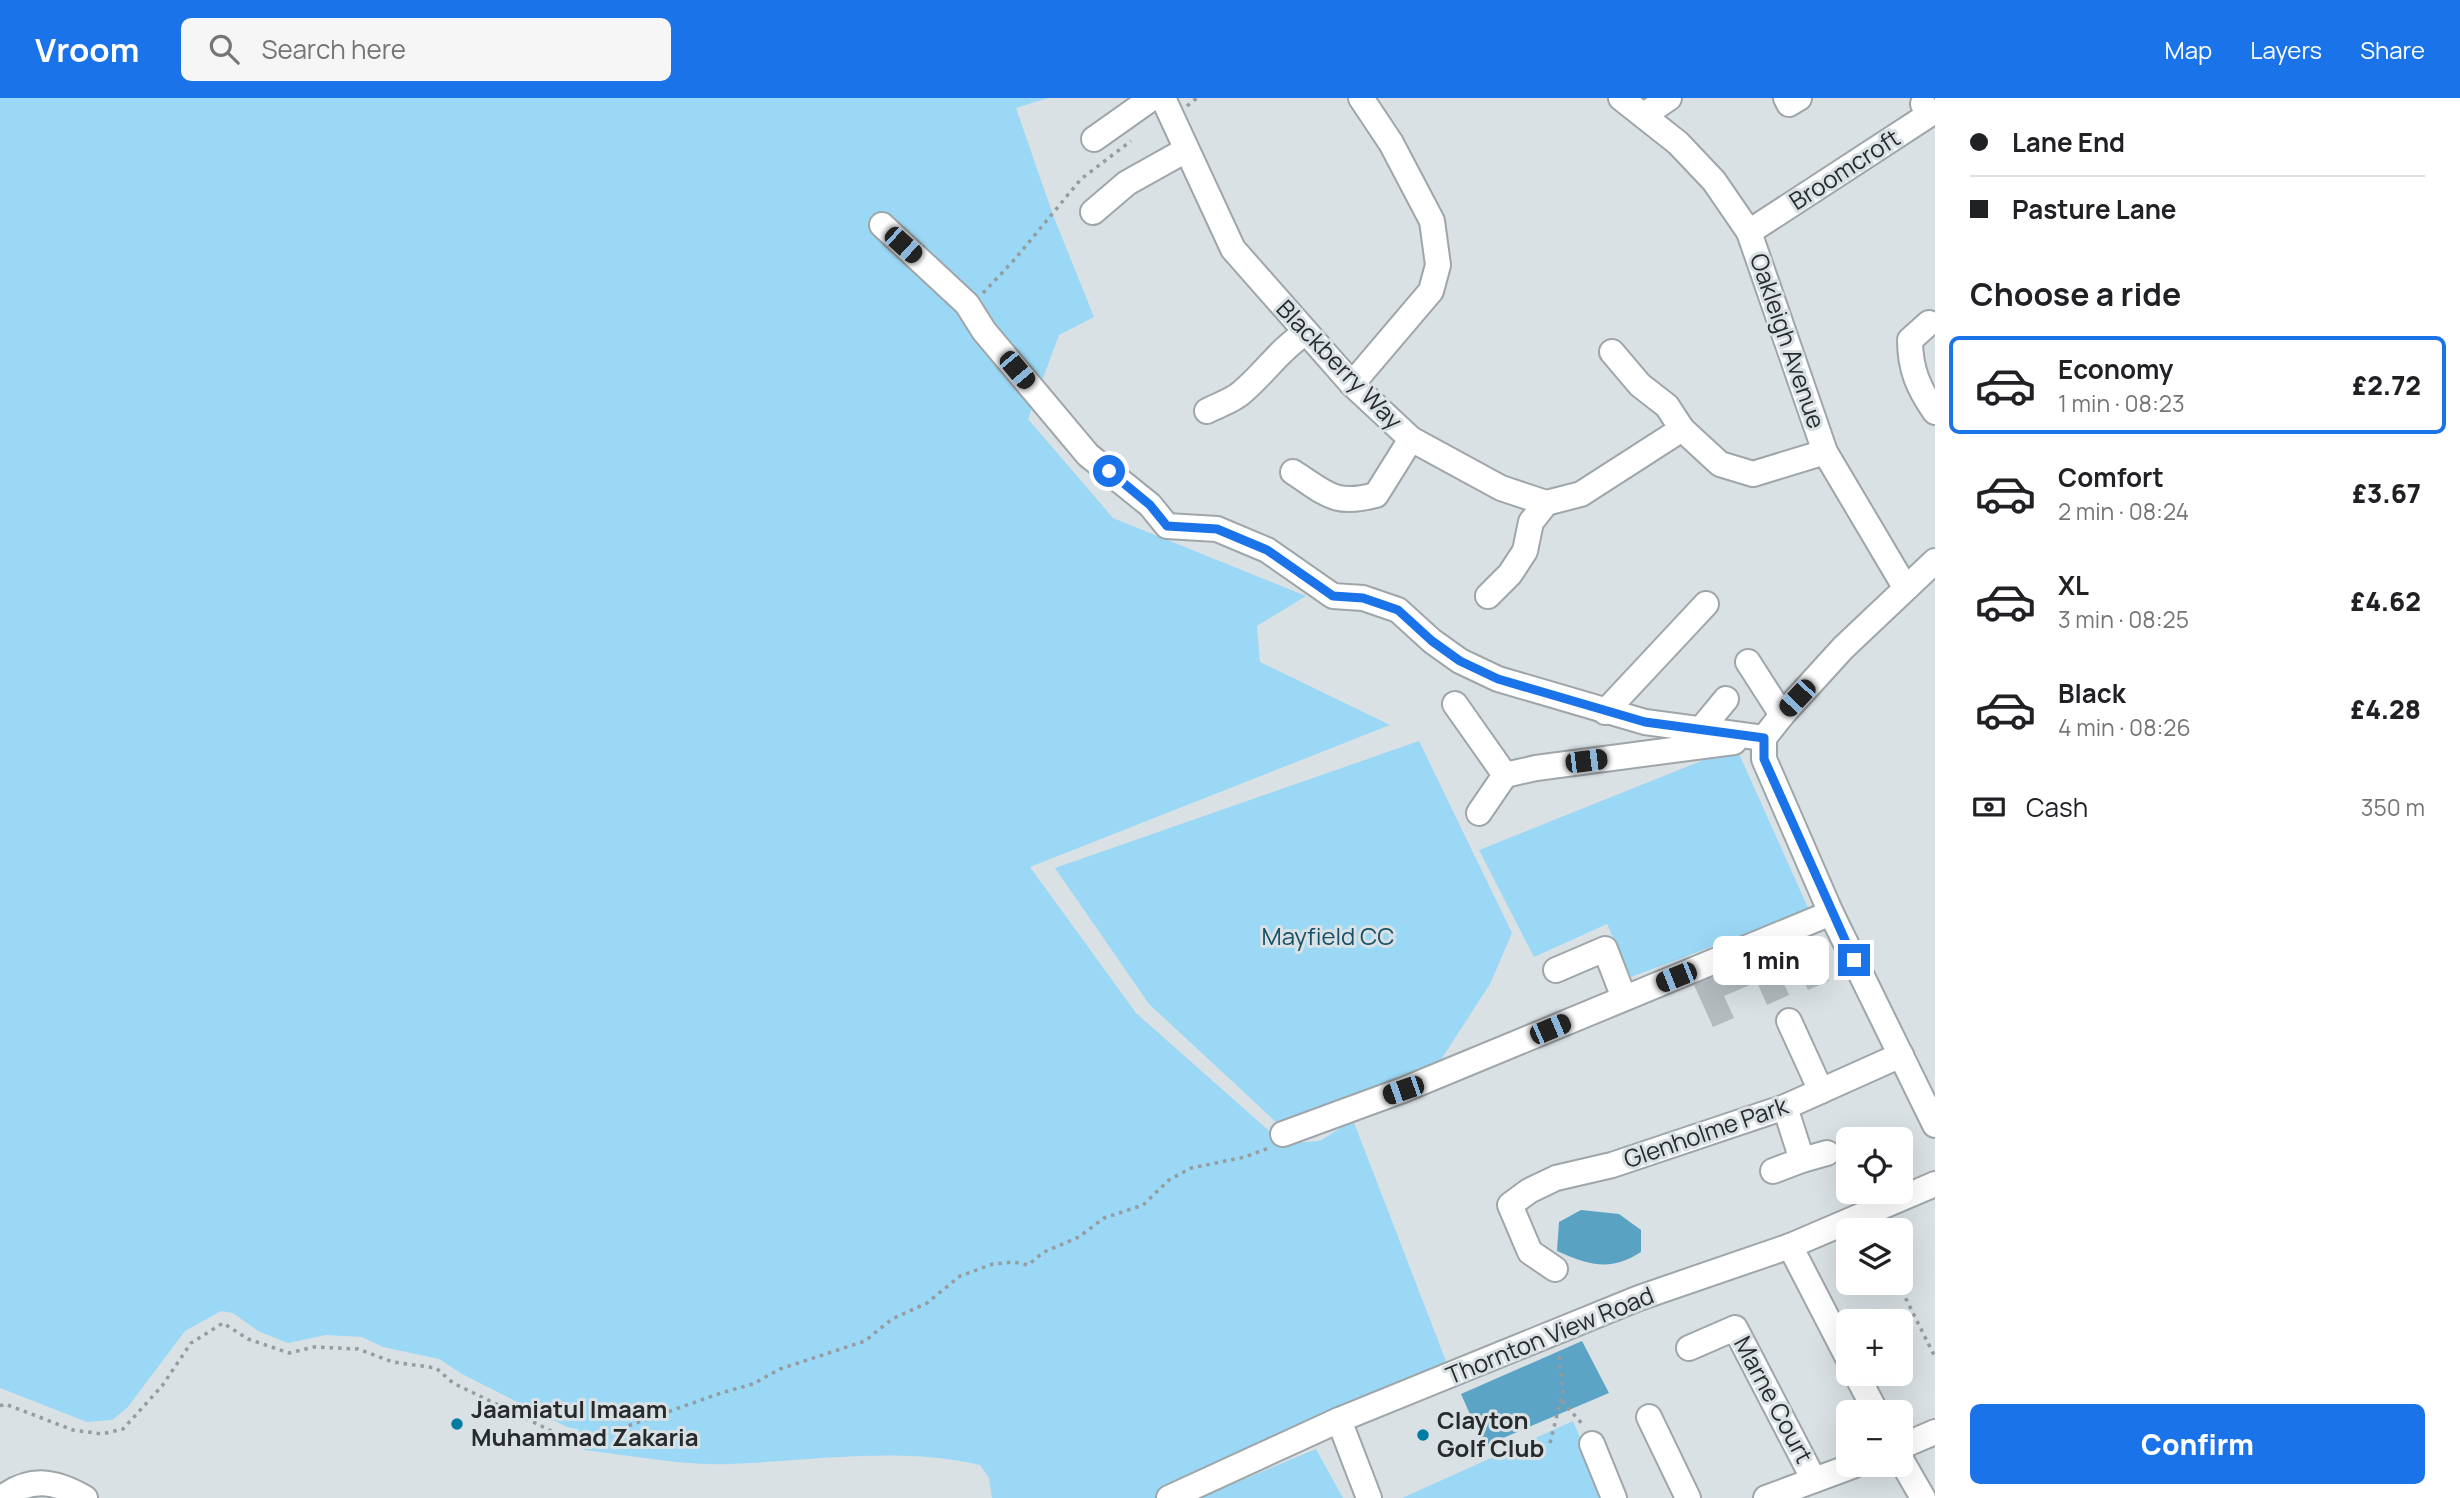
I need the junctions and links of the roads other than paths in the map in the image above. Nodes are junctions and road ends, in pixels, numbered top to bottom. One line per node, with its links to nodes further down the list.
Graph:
1 (1152, 98): 10 (street)
2 (1163, 98): 11 (street, Blackberry Way)
3 (1361, 98): 18 (street)
4 (1621, 98): 9 (street, Oakleigh Avenue)
5 (1669, 98): 9 (street)
6 (1786, 98): 7 (street)
7 (1799, 98)
8 (1923, 104): 14 (street, Broomcroft)
9 (1644, 115): 14 (street, Oakleigh Avenue)
10 (1094, 139)
11 (1186, 150): 12 (street); 16 (street, Blackberry Way)
12 (1093, 212)
13 (882, 225): 33 (street)
14 (1749, 232): 23 (street, Oakleigh Avenue)
15 (1929, 323): 20 (street)
16 (1305, 333): 18 (street, Blackberry Way); 19 (street)
17 (1612, 352): 21 (street)
18 (1352, 384): 22 (street, Blackberry Way)
19 (1207, 411)
20 (1928, 417)
21 (1682, 429): 23 (street); 25 (street)
22 (1411, 439): 24 (street); 25 (street, Blackberry Way)
23 (1825, 452): 27 (street, Oakleigh Avenue)
24 (1293, 472)
25 (1546, 503): 28 (street)
26 (1935, 561): 27 (street)
27 (1905, 587): 34 (street)
28 (1488, 596)
29 (1706, 604): 33 (street)
30 (1748, 662): 34 (street)
31 (1726, 699): 35 (street)
32 (1455, 704): 37 (street)
33 (1605, 712): 35 (street)
34 (1782, 715): 36 (street)
35 (1702, 728): 36 (street)
36 (1764, 738): 37 (street); 39 (street)
37 (1505, 775): 38 (street)
38 (1479, 813)
39 (1831, 913): 41 (street); 43 (street)
40 (1556, 970): 41 (street)
41 (1624, 998): 47 (street)
42 (1789, 1021): 44 (street)
43 (1901, 1055): 44 (street, Glenholme Park); 46 (street)
44 (1821, 1091): 45 (street, Glenholme Park)
45 (1785, 1107): 49 (street); 53 (street, Glenholme Park)
46 (1935, 1125)
47 (1283, 1134)
48 (1827, 1153): 49 (street)
49 (1802, 1160): 50 (street)
50 (1773, 1171)
51 (1935, 1184): 52 (street, Thornton View Road)
52 (1790, 1246): 54 (street); 57 (street, Thornton View Road)
53 (1555, 1269)
54 (1836, 1335)
55 (1689, 1348): 63 (street, Marne Court)
56 (1649, 1417): 69 (street)
57 (1339, 1420): 66 (street, Thornton View Road); 67 (street)
58 (1935, 1433): 59 (street)
59 (1913, 1442)
60 (1592, 1444): 68 (street)
61 (1836, 1472): 63 (street)
62 (1911, 1477): 71 (street)
63 (1814, 1480): 70 (street)
64 (2, 1498): 65 (street)
65 (85, 1498)
66 (1169, 1498)
67 (1369, 1498)
68 (1614, 1498)
69 (1688, 1498)
70 (1766, 1498)
71 (1923, 1498)

